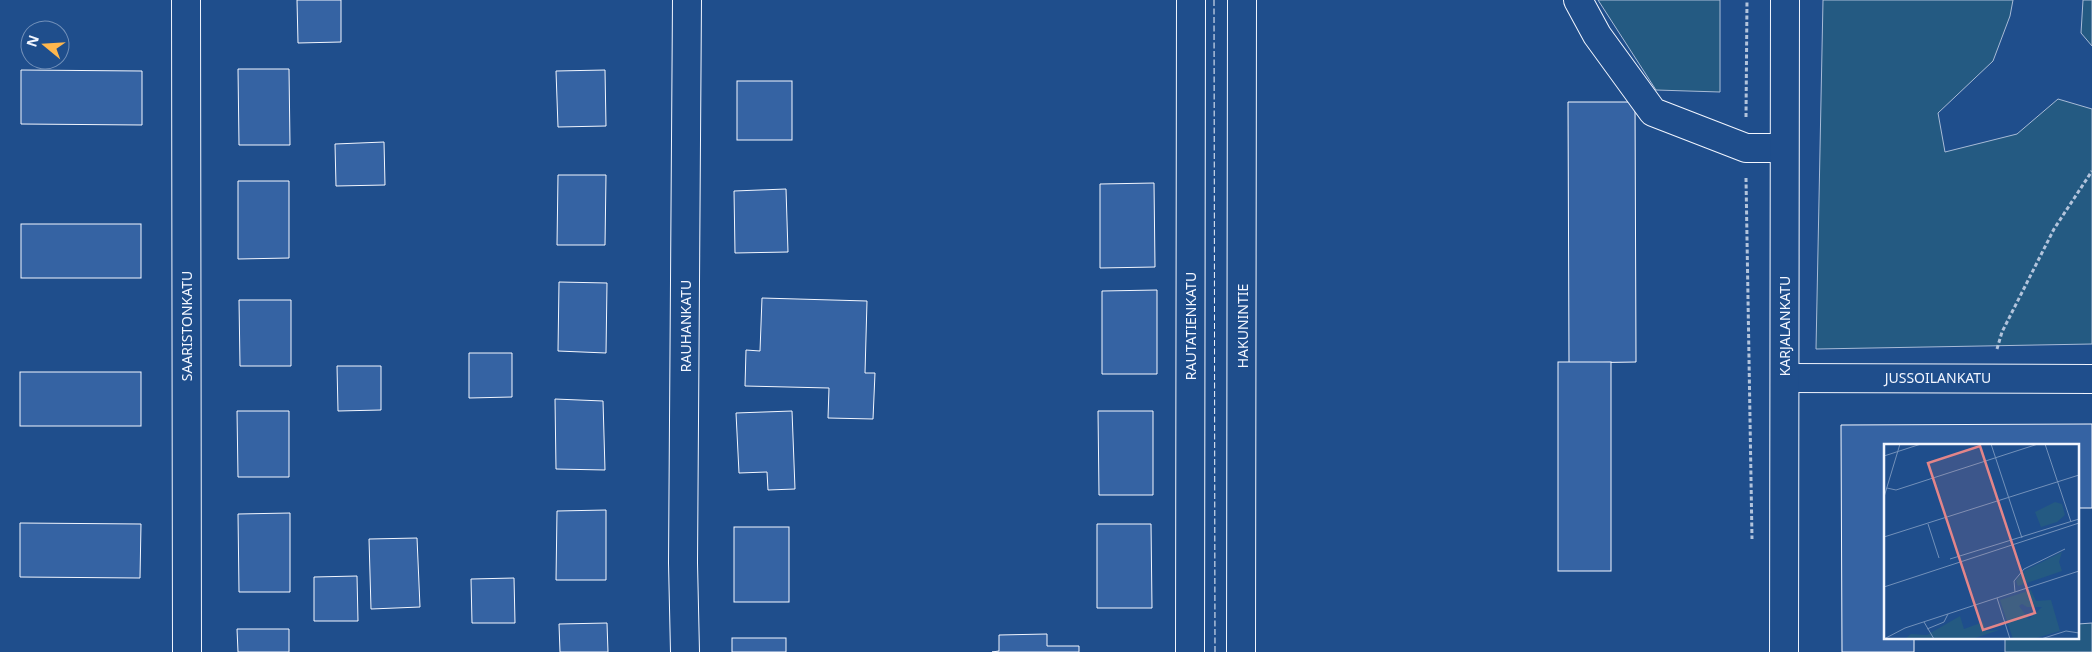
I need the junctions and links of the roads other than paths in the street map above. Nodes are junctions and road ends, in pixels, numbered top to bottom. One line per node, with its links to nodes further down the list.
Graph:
1 (186, 0): 10 (main road, SAARISTONKATU)
2 (687, 0): 11 (main road, RAUHANKATU)
3 (1191, 0): 12 (main road, RAUTATIENKATU)
4 (1242, 0): 13 (main road, HAKUNINTIE)
5 (1578, 0): 7 (main road)
6 (1785, 0): 7 (main road, KARJALANKATU)
7 (1784, 148): 8 (main road, KARJALANKATU)
8 (1785, 378): 9 (main road, JUSSOILANKATU); 14 (main road, KARJALANKATU)
9 (2092, 378)
10 (187, 652)
11 (685, 652)
12 (1190, 652)
13 (1241, 652)
14 (1784, 652)

